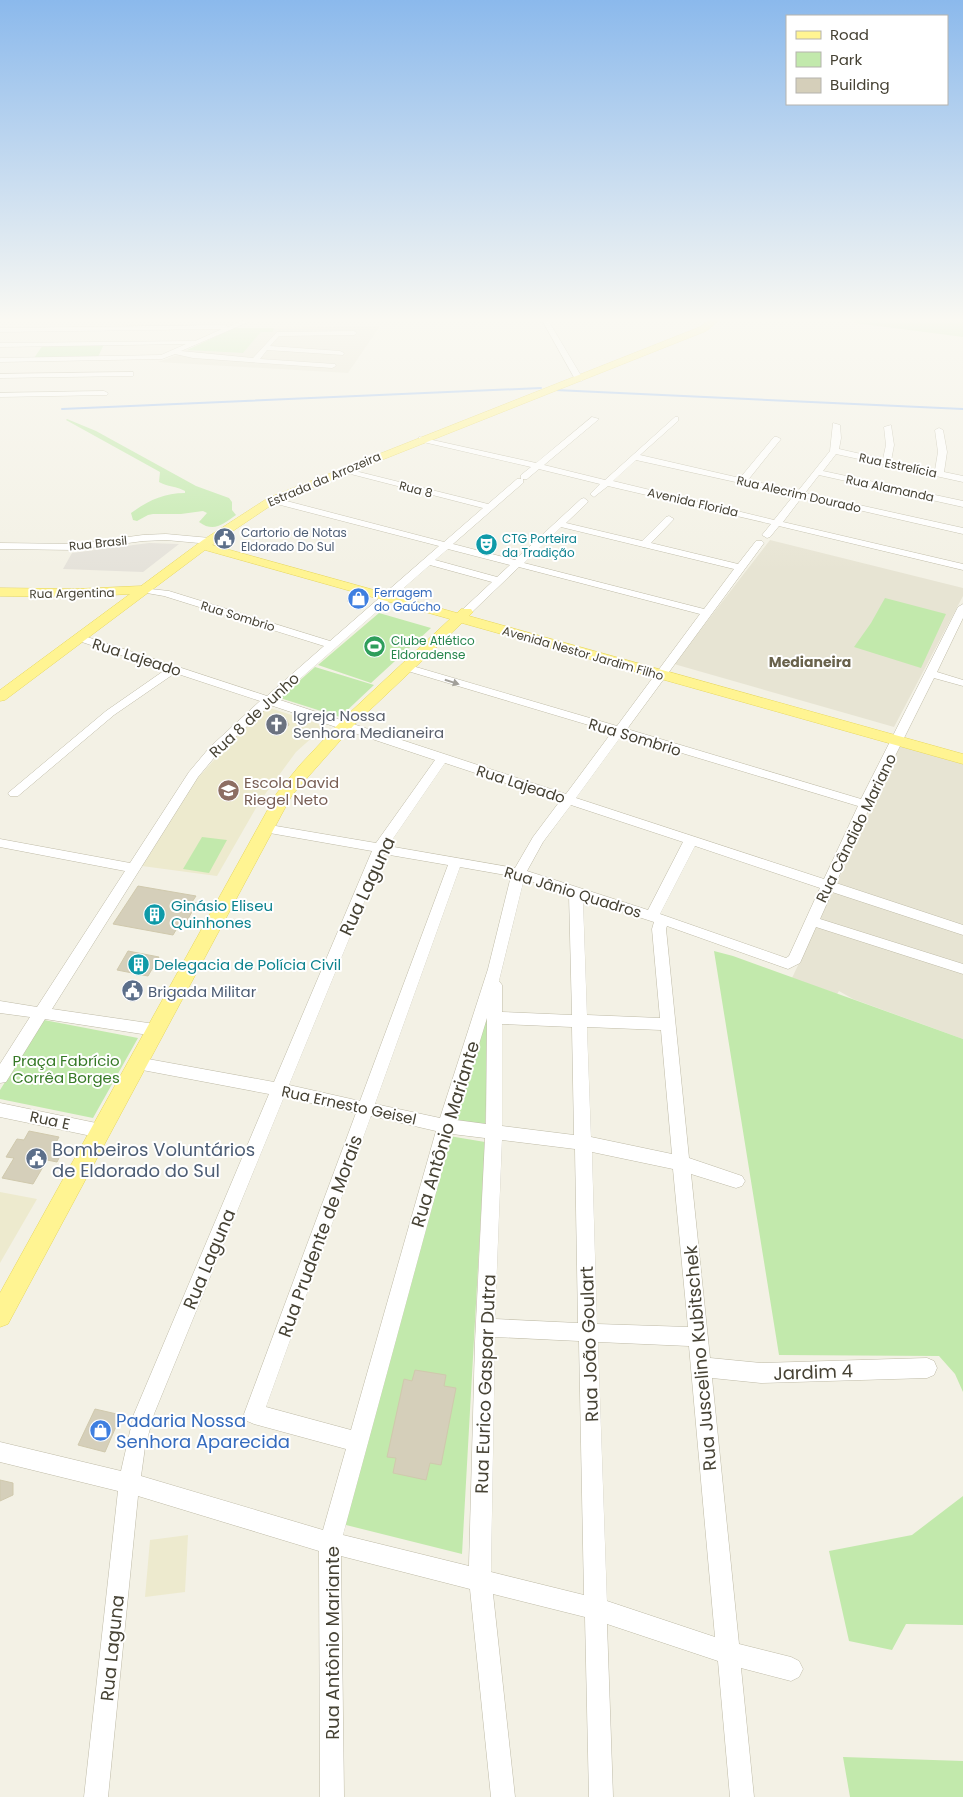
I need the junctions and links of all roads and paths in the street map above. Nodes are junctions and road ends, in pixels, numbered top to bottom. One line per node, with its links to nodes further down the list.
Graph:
1 (514, 404): 7 (main road, Estrada da Arrozeira)
2 (596, 419): 12 (street, Rua 8 de Junho)
3 (675, 419): 10 (street)
4 (836, 425): 9 (street)
5 (888, 427): 11 (street)
6 (939, 430): 15 (street)
7 (422, 439): 12 (street, Avenida Florida); 13 (main road, Estrada da Arrozeira)
8 (777, 439): 17 (street)
9 (834, 451): 11 (street, Rua Estrelícia); 14 (street)
10 (636, 456): 17 (street, Rua Alecrim Dourado); 18 (street)
11 (887, 462): 15 (street, Rua Estrelícia)
12 (538, 466): 18 (street, Avenida Florida); 24 (street, Rua 8 de Junho)
13 (343, 471): 21 (main road, Estrada da Arrozeira); 24 (street, Rua 8)
14 (817, 472): 20 (street); 23 (street, Rua Alamanda)
15 (939, 474): 16 (street, Rua Estrelícia)
16 (963, 478)
17 (742, 481): 20 (street, Rua Alecrim Dourado)
18 (608, 482): 19 (street); 26 (street, Avenida Florida)
19 (594, 494)
20 (800, 494): 26 (street); 28 (street, Rua Alecrim Dourado)
21 (272, 500): 30 (main road, Estrada da Arrozeira); 34 (street)
22 (584, 501): 27 (street)
23 (963, 504)
24 (490, 507): 34 (street, Rua 8 de Junho)
25 (669, 519): 32 (street)
26 (777, 522): 29 (street); 37 (street, Avenida Florida)
27 (559, 524): 32 (street); 36 (street)
28 (963, 532)
29 (767, 535)
30 (203, 542): 33 (street, Rua Brasil); 40 (main road, Estrada da Arrozeira); 42 (main road, Avenida Nestor Jardim Filho)
31 (759, 543): 38 (street, Rua Antônio Mariante)
32 (644, 545): 38 (street)
33 (0, 546)
34 (446, 546): 35 (street, Rua 8 de Junho); 36 (street)
35 (428, 561): 39 (street); 42 (street, Rua 8 de Junho)
36 (517, 564): 39 (street); 44 (street)
37 (963, 567)
38 (741, 568): 44 (street, Rua Antônio Mariante)
39 (500, 580): 45 (street)
40 (145, 590): 41 (main road, Rua Argentina); 47 (main road, Estrada da Arrozeira); 48 (street, Rua Sombrio)
41 (0, 594)
42 (390, 595): 45 (main road, Avenida Nestor Jardim Filho); 48 (street, Rua 8 de Junho)
43 (963, 607): 46 (street, Rua Cândido Mariano)
44 (707, 613): 51 (street, Rua Antônio Mariante)
45 (463, 615): 49 (main road); 51 (main road, Avenida Nestor Jardim Filho)
46 (959, 624): 52 (street, Rua Cândido Mariano)
47 (80, 638): 50 (street, Rua Lajeado); 54 (main road, Estrada da Arrozeira)
48 (331, 645): 55 (street, Rua 8 de Junho)
49 (405, 667): 56 (main road); 57 (street, Rua Sombrio, one-way to 57)
50 (173, 669): 55 (street, Rua Lajeado); 62 (street)
51 (664, 671): 57 (street, Rua Antônio Mariante); 58 (main road, Avenida Nestor Jardim Filho)
52 (931, 674): 53 (street); 58 (street, Rua Cândido Mariano)
53 (963, 683)
54 (0, 696)
55 (269, 700): 56 (street, Rua Lajeado); 70 (street, Rua 8 de Junho)
56 (346, 726): 60 (street, Rua Lajeado); 65 (main road)
57 (619, 732): 63 (street, Rua Antônio Mariante); 64 (street, Rua Sombrio)
58 (900, 737): 59 (main road, Avenida Nestor Jardim Filho); 61 (main road, Avenida Nestor Jardim Filho); 64 (street, Rua Cândido Mariano)
59 (963, 750)
60 (442, 758): 63 (street, Rua Lajeado); 68 (street, Rua Laguna)
61 (963, 760)
62 (14, 793)
63 (568, 799): 66 (street, Rua Lajeado); 71 (street, Rua Antônio Mariante)
64 (865, 804): 72 (street, Rua Cândido Mariano)
65 (264, 828): 68 (street, Rua Jânio Quadros); 85 (main road)
66 (691, 840): 72 (street, Rua Lajeado); 74 (street, Rua Juscelino Kubitschek)
67 (0, 843): 70 (street)
68 (380, 848): 69 (street, Rua Jânio Quadros); 88 (street, Rua Laguna)
69 (456, 861): 71 (street, Rua Jânio Quadros); 89 (street, Rua Prudente de Morais)
70 (134, 868): 81 (street, Rua 8 de Junho)
71 (520, 873): 73 (street, Rua Jânio Quadros); 78 (street, Rua Antônio Mariante)
72 (829, 885): 75 (street, Rua Cândido Mariano); 76 (street, Rua Lajeado)
73 (576, 892): 74 (street, Rua Jânio Quadros); 83 (street, Rua João Goulart)
74 (657, 917): 77 (street, Rua Jânio Quadros); 84 (street, Rua Juscelino Kubitschek)
75 (812, 921): 77 (street, Rua Cândido Mariano); 79 (street)
76 (963, 930)
77 (702, 933)
78 (495, 969): 82 (street, Rua Eurico Gaspar Dutra); 91 (street, Rua Antônio Mariante)
79 (963, 969)
80 (0, 1007): 81 (street)
81 (41, 1013): 85 (street); 87 (street, Rua 8 de Junho)
82 (495, 1018): 83 (street); 93 (street, Rua Eurico Gaspar Dutra)
83 (581, 1020): 84 (street); 94 (street, Rua João Goulart)
84 (669, 1024): 95 (street, Rua Juscelino Kubitschek)
85 (155, 1030): 86 (main road)
86 (137, 1063): 88 (street, Rua Ernesto Geisel); 92 (main road)
87 (0, 1077)
88 (280, 1090): 89 (street, Rua Ernesto Geisel); 105 (street, Rua Laguna)
89 (367, 1108): 91 (street, Rua Ernesto Geisel); 103 (street, Rua Prudente de Morais)
90 (0, 1110): 92 (street, Rua E)
91 (446, 1126): 93 (street, Rua Ernesto Geisel); 103 (street, Rua Antônio Mariante)
92 (101, 1131): 97 (main road)
93 (494, 1132): 94 (street, Rua Ernesto Geisel); 98 (street, Rua Eurico Gaspar Dutra)
94 (584, 1143): 95 (street, Rua Ernesto Geisel); 99 (street, Rua João Goulart)
95 (681, 1163): 96 (street, Rua Ernesto Geisel); 100 (street, Rua Juscelino Kubitschek)
96 (736, 1181)
97 (0, 1316)
98 (486, 1328): 99 (street); 107 (street, Rua Eurico Gaspar Dutra)
99 (589, 1332): 100 (street); 108 (street, Rua João Goulart)
100 (697, 1337): 101 (street, Rua Juscelino Kubitschek)
101 (700, 1367): 102 (street, Jardim 4); 109 (street, Rua Juscelino Kubitschek)
102 (927, 1368)
103 (357, 1442): 106 (street, Rua Antônio Mariante)
104 (0, 1452): 105 (street)
105 (129, 1483): 106 (street); 111 (street, Rua Laguna)
106 (330, 1543): 107 (street); 112 (street, Rua Antônio Mariante)
107 (480, 1580): 108 (street); 113 (street, Rua Eurico Gaspar Dutra)
108 (597, 1609): 109 (street); 114 (street, Rua João Goulart)
109 (728, 1653): 110 (street); 115 (street, Rua Juscelino Kubitschek)
110 (791, 1669)
111 (96, 1797)
112 (332, 1797)
113 (503, 1797)
114 (601, 1797)
115 (742, 1797)

